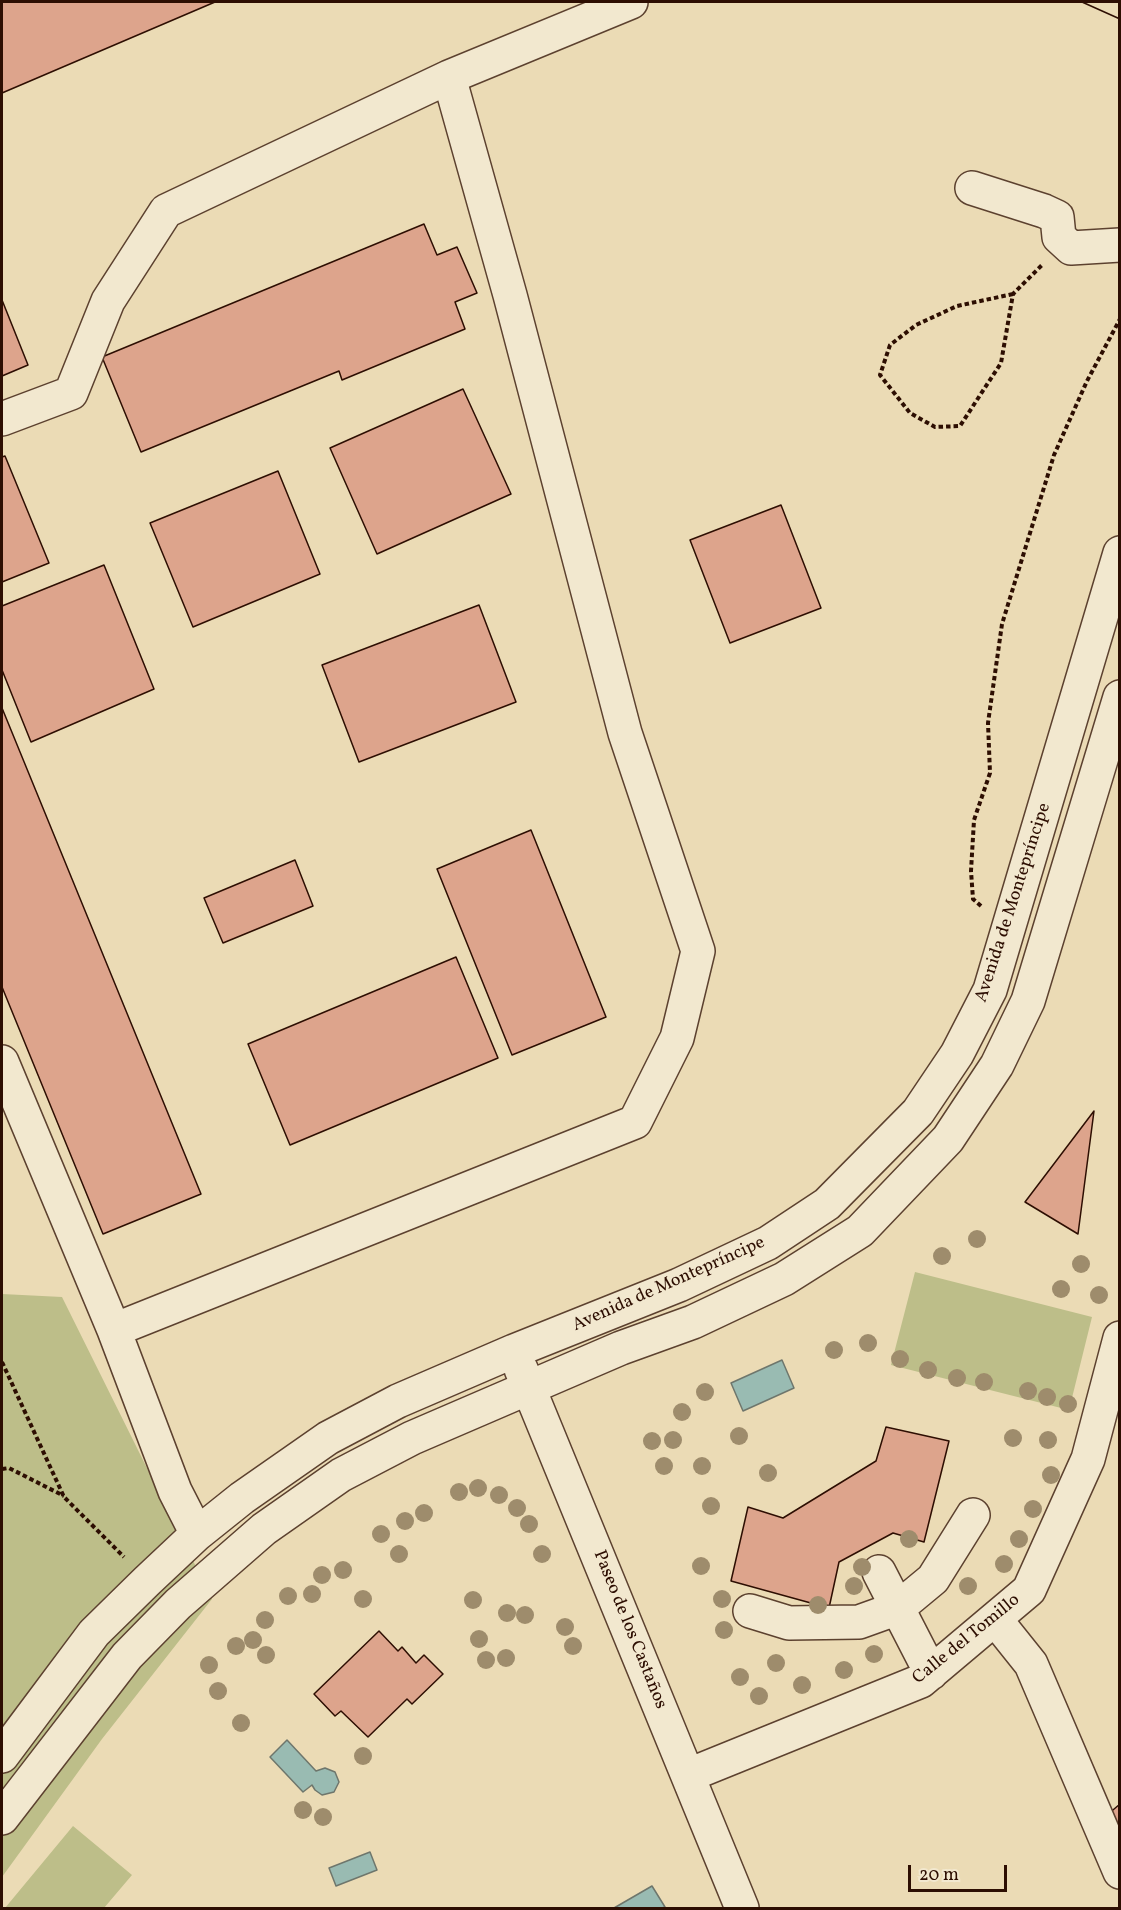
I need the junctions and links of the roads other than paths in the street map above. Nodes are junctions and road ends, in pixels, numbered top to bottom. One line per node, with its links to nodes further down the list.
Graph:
1 (631, 2): 2 (street)
2 (449, 77): 5 (street); 9 (street)
3 (972, 188): 4 (street)
4 (1119, 245)
5 (2, 419)
6 (1119, 554): 11 (street, Avenida de Montepríncipe)
7 (1119, 697): 12 (street)
8 (2, 1062): 9 (street)
9 (114, 1330): 14 (street)
10 (1119, 1338): 18 (street, Calle del Tomillo)
11 (514, 1351): 12 (street, Paseo de los Castaños); 14 (street, Avenida de Montepríncipe)
12 (528, 1389): 21 (street, Paseo de los Castaños); 22 (street)
13 (973, 1515): 16 (street)
14 (197, 1534): 20 (street, Avenida de Montepríncipe)
15 (879, 1572): 16 (street)
16 (898, 1608): 17 (street); 19 (street)
17 (750, 1611)
18 (995, 1619): 19 (street, Calle del Tomillo); 23 (street)
19 (932, 1673): 21 (street, Calle del Tomillo)
20 (2, 1756)
21 (688, 1775): 24 (street, Paseo de los Castaños)
22 (2, 1818)
23 (1119, 1872)
24 (742, 1908)

